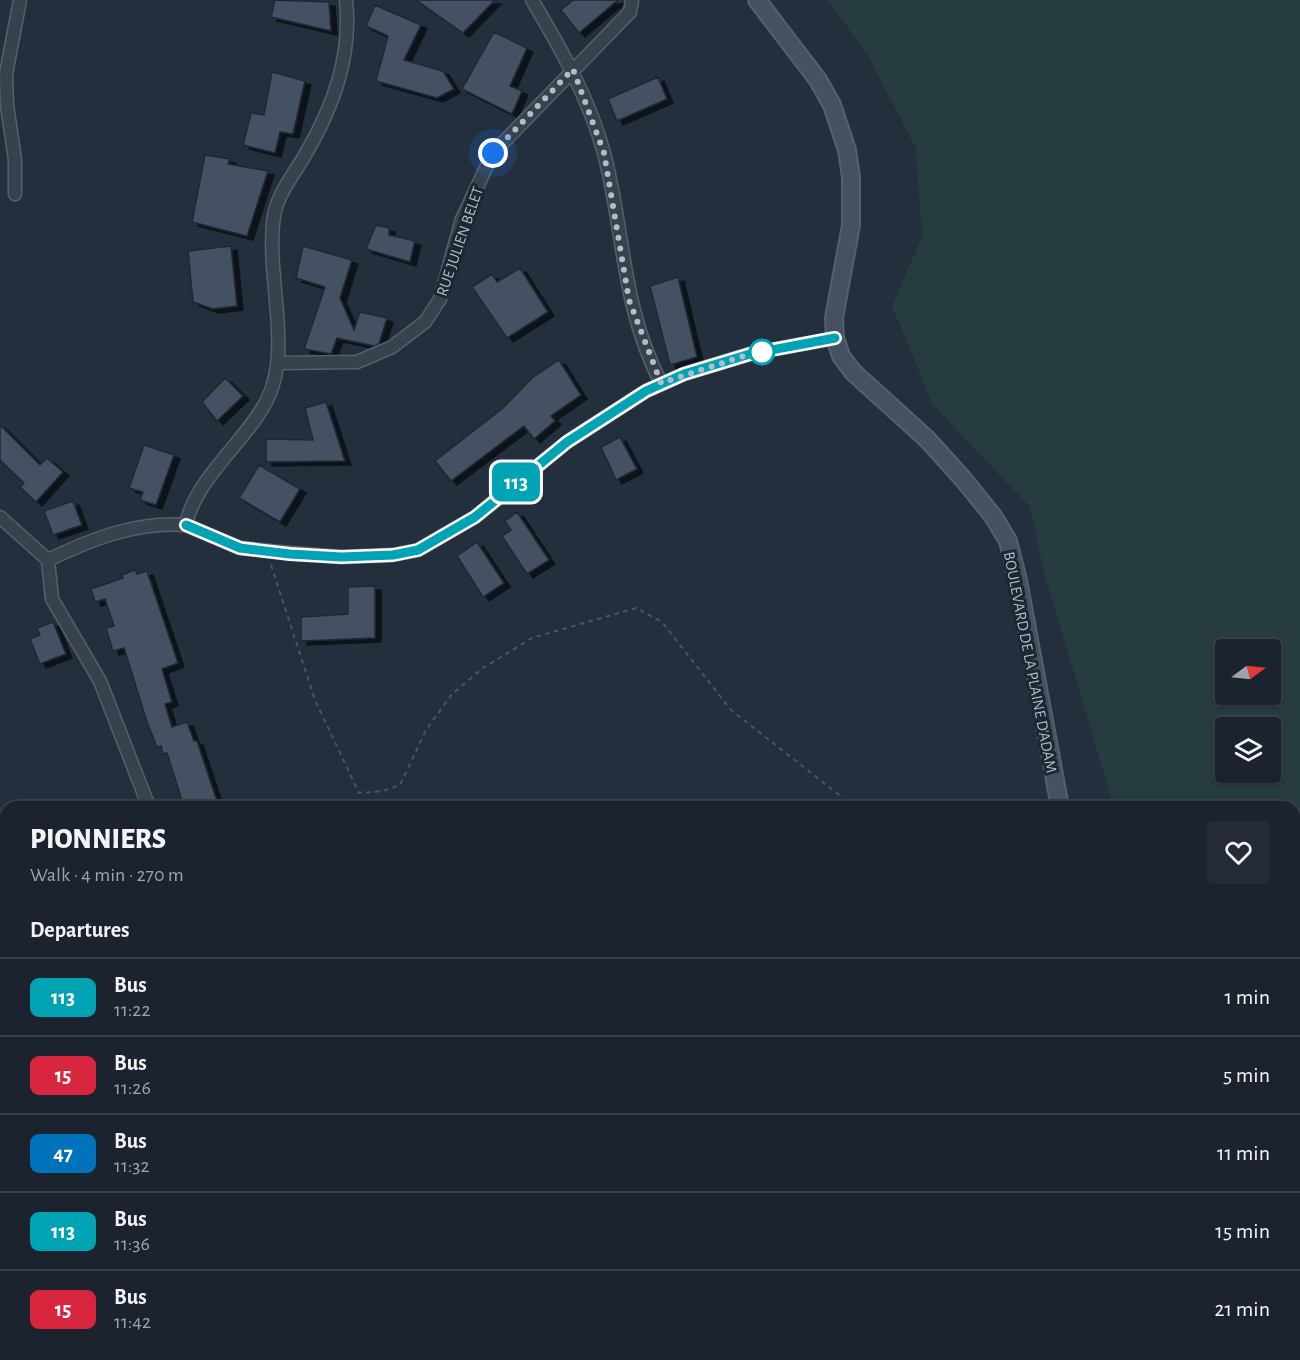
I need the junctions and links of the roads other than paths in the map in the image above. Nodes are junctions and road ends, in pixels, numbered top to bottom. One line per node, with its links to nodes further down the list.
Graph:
1 (20, 0): 7 (street)
2 (346, 0): 9 (street)
3 (532, 0): 6 (street)
4 (632, 0): 6 (street, RUE JULIEN BELET)
5 (757, 0): 8 (street, BOULEVARD DE LA PLAINE D'ADAM)
6 (573, 69): 9 (street, RUE JULIEN BELET); 10 (street)
7 (15, 194)
8 (835, 338): 10 (street); 15 (street, BOULEVARD DE LA PLAINE D'ADAM)
9 (279, 363): 12 (street)
10 (661, 383): 12 (street)
11 (0, 517): 13 (street)
12 (186, 525): 13 (street)
13 (48, 560): 14 (street)
14 (147, 801)
15 (1059, 801)

